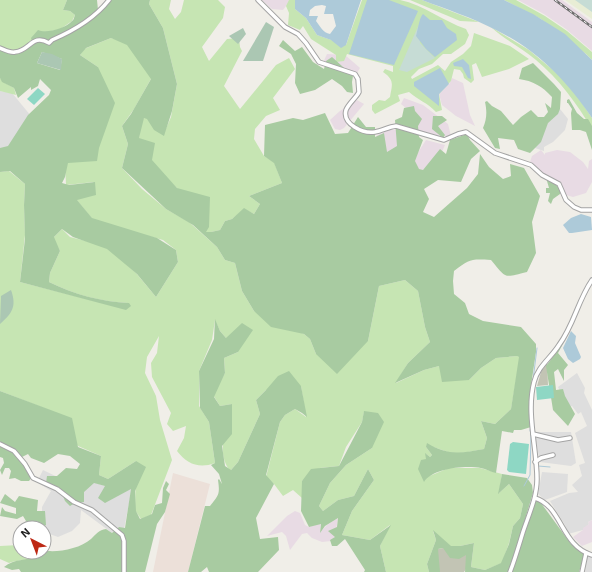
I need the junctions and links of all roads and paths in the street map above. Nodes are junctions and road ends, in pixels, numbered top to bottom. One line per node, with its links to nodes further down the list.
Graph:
1 (110, 0): 3 (street)
2 (258, 0): 4 (street)
3 (0, 48)
4 (592, 210)
5 (592, 280): 6 (street)
6 (533, 434): 7 (street); 10 (street)
7 (570, 438)
8 (0, 444): 14 (street)
9 (553, 455): 10 (street)
10 (535, 462): 11 (street)
11 (534, 498): 12 (street); 15 (street)
12 (586, 553): 13 (street); 16 (street)
13 (592, 555)
14 (124, 572)
15 (510, 572)
16 (582, 572)

